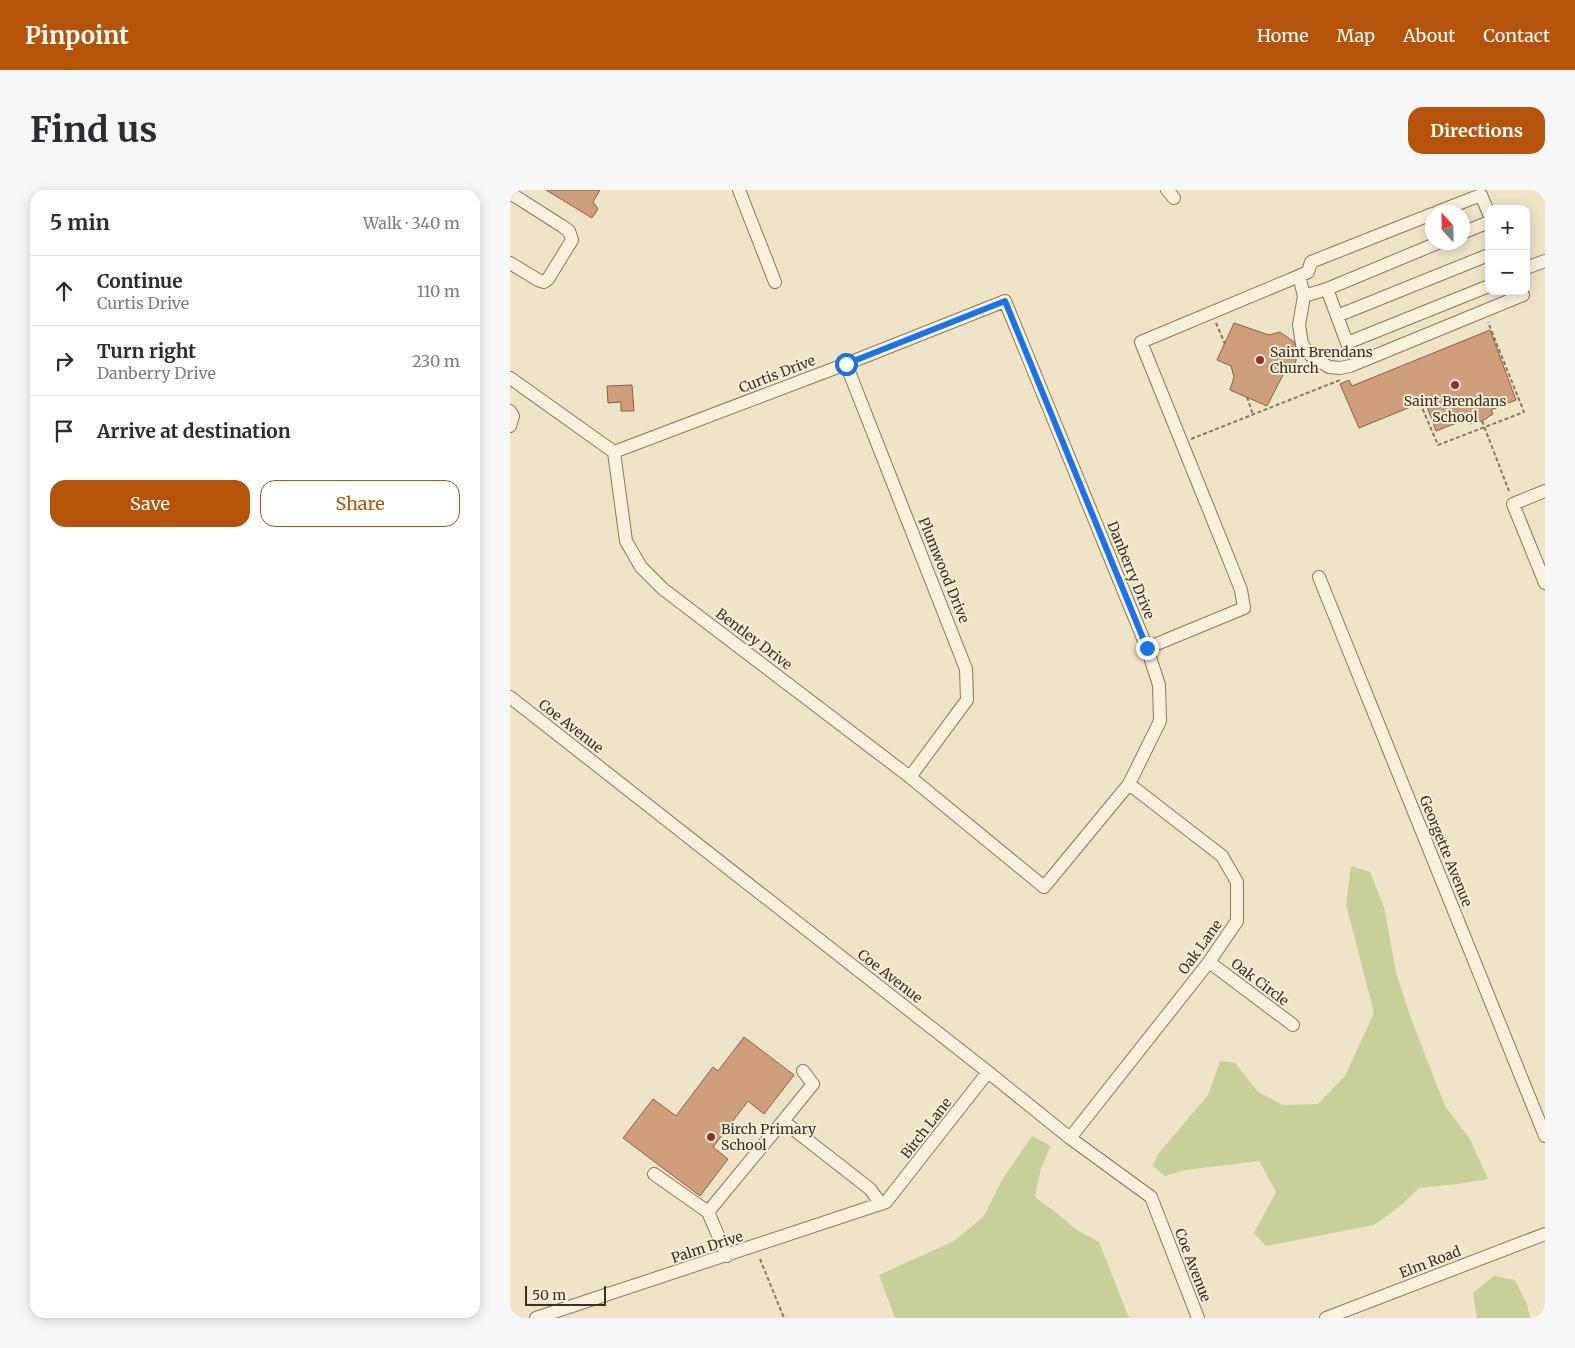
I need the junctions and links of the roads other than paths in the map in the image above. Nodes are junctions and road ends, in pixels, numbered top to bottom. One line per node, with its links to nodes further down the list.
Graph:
1 (739, 190): 14 (street)
2 (510, 193): 11 (street)
3 (1455, 205): 4 (street)
4 (1485, 205)
5 (1425, 217): 13 (street)
6 (1485, 224): 7 (street)
7 (1470, 230)
8 (1425, 248): 16 (street)
9 (1485, 257): 21 (street)
10 (1545, 261): 12 (street)
11 (510, 263)
12 (1530, 267)
13 (1299, 276): 18 (street); 32 (street)
14 (775, 282)
15 (1485, 288): 22 (street)
16 (1327, 289): 18 (street); 21 (street)
17 (1523, 295): 19 (street)
18 (1304, 296): 24 (street)
19 (1503, 297): 24 (street)
20 (1005, 301): 23 (street, Curtis Drive); 32 (street, Danberry Drive)
21 (1337, 316): 22 (street)
22 (1347, 342): 24 (street)
23 (846, 364): 28 (street, Curtis Drive); 34 (street, Plumwood Drive)
24 (1354, 364)
25 (510, 378): 28 (street)
26 (510, 411): 27 (street)
27 (510, 426)
28 (614, 452): 34 (street, Bentley Drive)
29 (1545, 491): 31 (street)
30 (1319, 577): 42 (street, Georgette Avenue)
31 (1545, 583)
32 (1147, 648): 35 (street, Danberry Drive)
33 (510, 698): 40 (street, Coe Avenue)
34 (910, 777): 36 (street, Bentley Drive)
35 (1128, 784): 36 (street, Danberry Drive); 37 (street, Oak Lane)
36 (1044, 887)
37 (1209, 962): 38 (street, Oak Circle); 43 (street, Oak Lane)
38 (1293, 1025)
39 (803, 1071): 41 (street)
40 (988, 1072): 43 (street, Coe Avenue); 45 (street, Birch Lane)
41 (783, 1121): 45 (street); 46 (street)
42 (1545, 1136)
43 (1070, 1138): 50 (street, Coe Avenue)
44 (654, 1174): 46 (street)
45 (884, 1203): 48 (street, Palm Drive)
46 (708, 1212): 48 (street)
47 (1545, 1234): 51 (street, Elm Road)
48 (727, 1256): 49 (street, Palm Drive)
49 (536, 1318)
50 (1198, 1318)
51 (1326, 1318)

